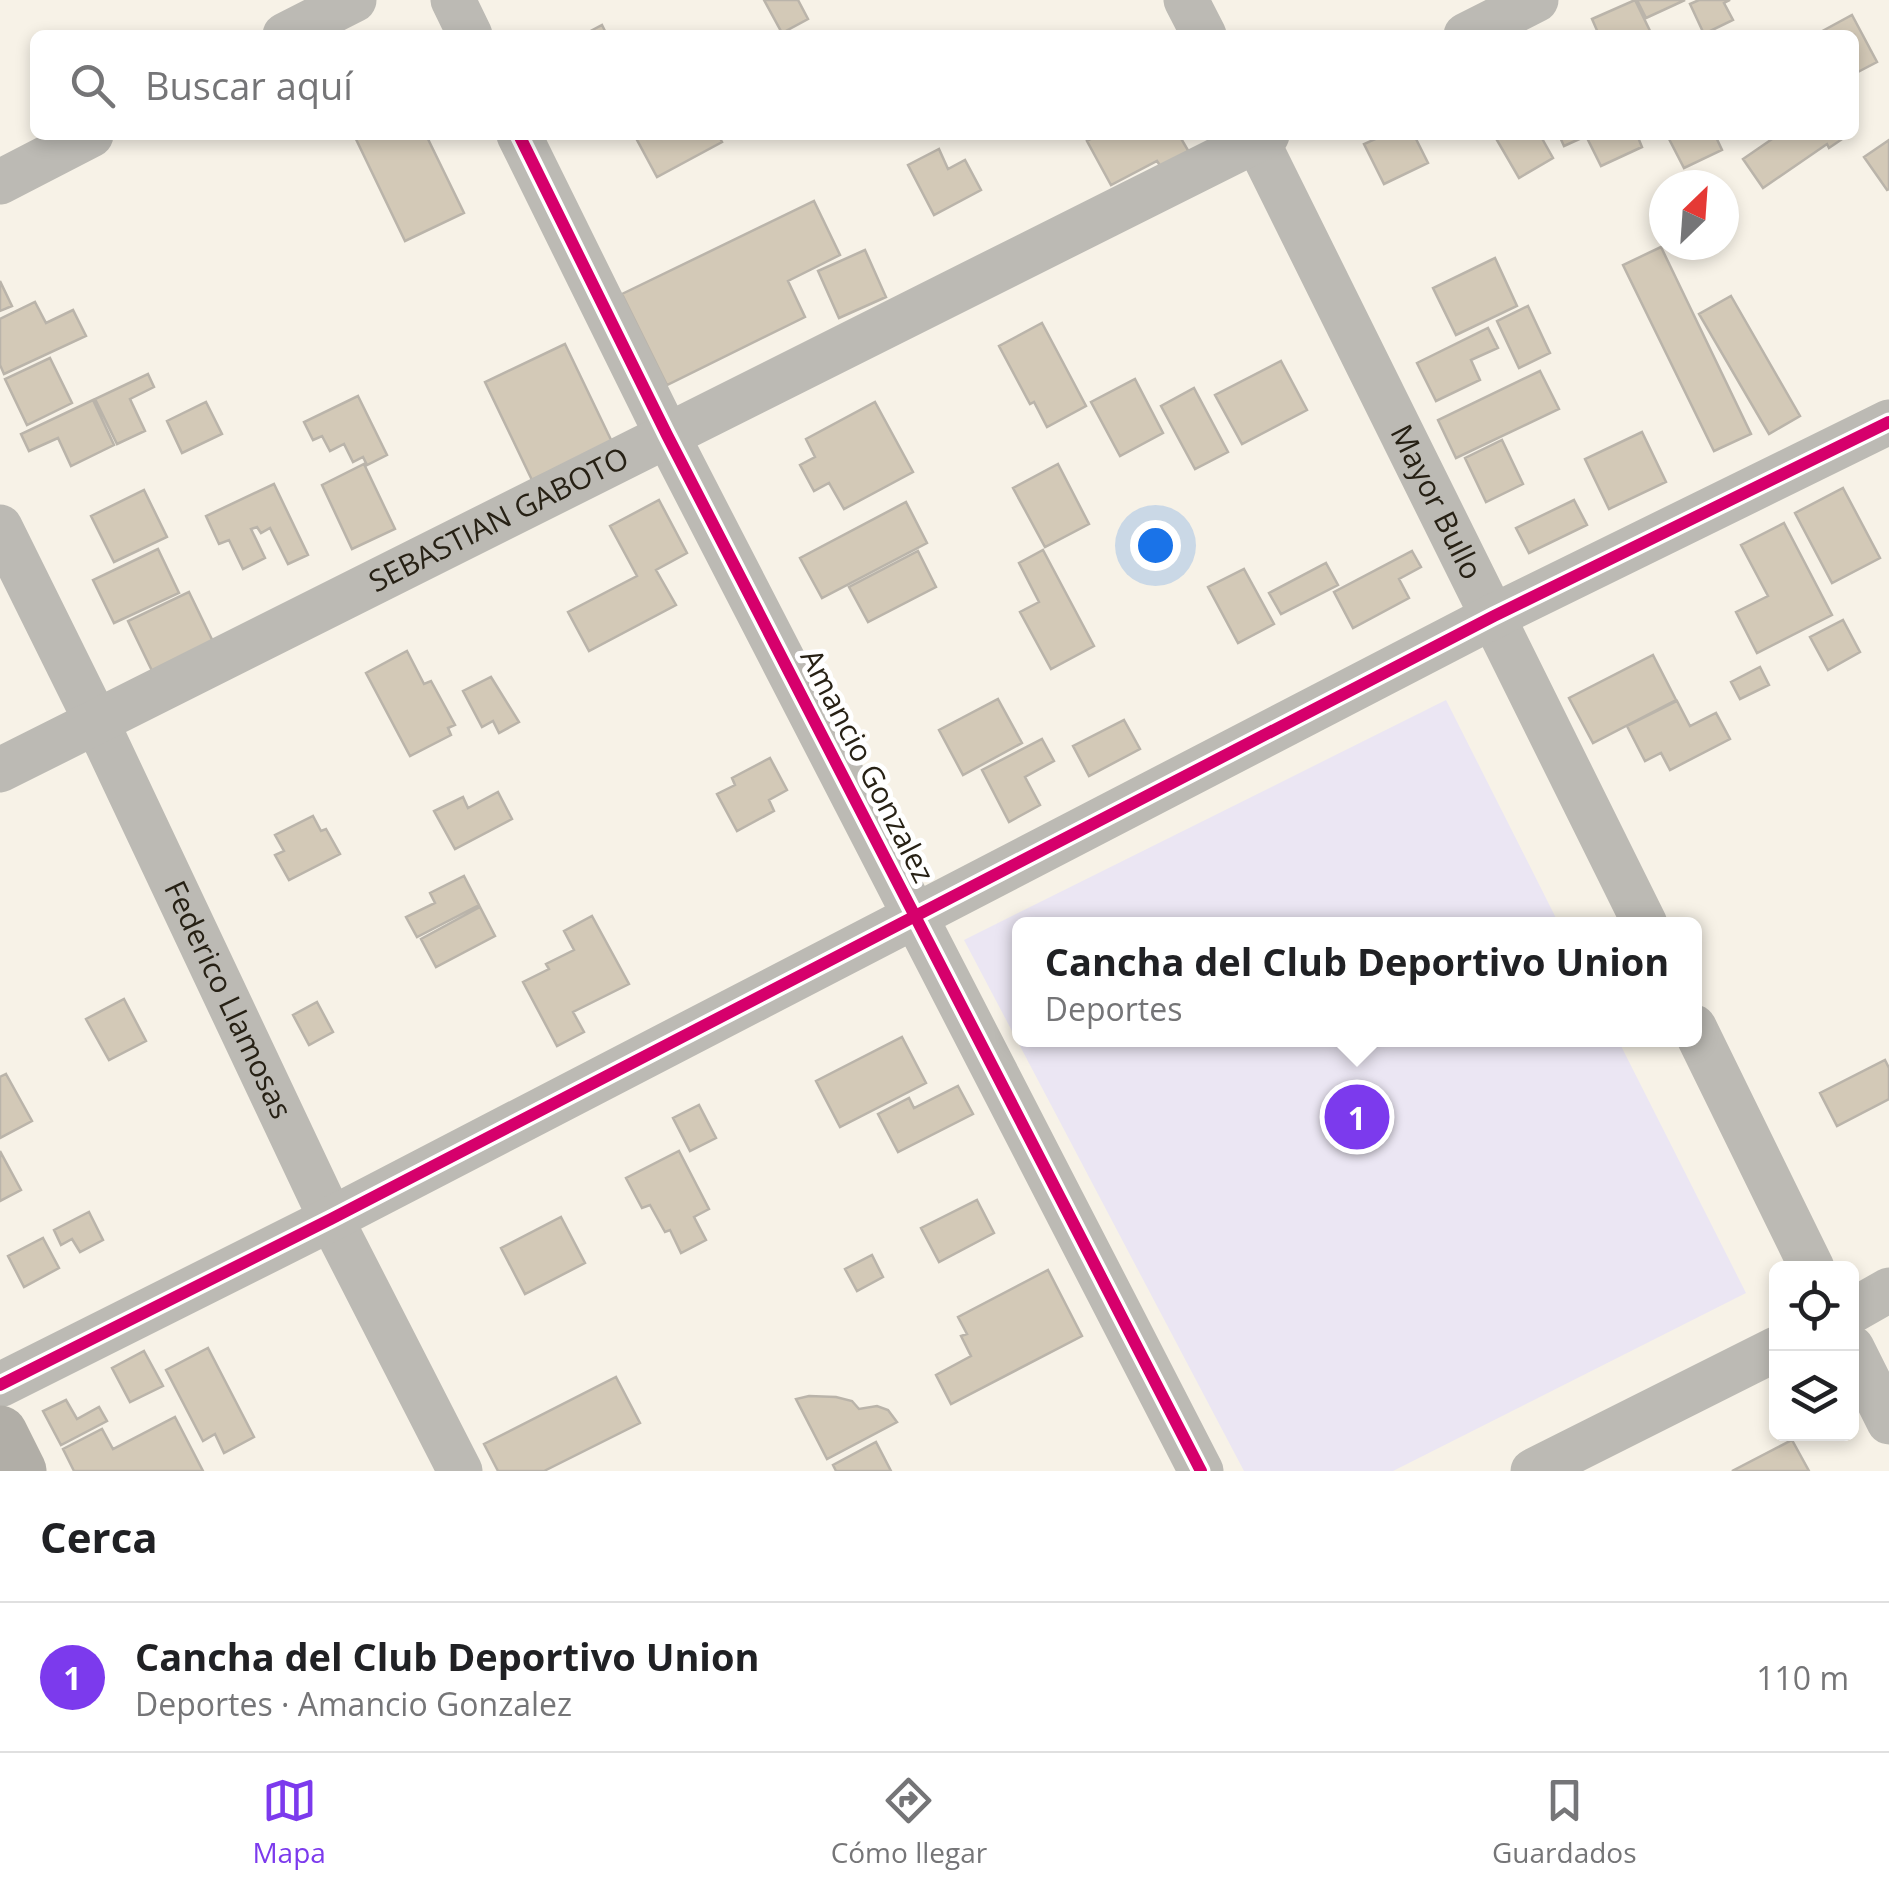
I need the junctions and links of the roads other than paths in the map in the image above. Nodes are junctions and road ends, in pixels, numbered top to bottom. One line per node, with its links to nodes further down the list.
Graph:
1 (354, 0): 5 (street)
2 (453, 0): 6 (street)
3 (1186, 0): 7 (street)
4 (1536, 0): 8 (street)
5 (296, 30)
6 (468, 30)
7 (1201, 30)
8 (1476, 30)
9 (81, 140): 13 (street)
10 (521, 140): 15 (street, Amancio Gonzalez)
11 (1253, 140): 15 (street, SEBASTIAN GABOTO)
12 (1260, 140): 17 (street, Mayor Bullo)
13 (0, 182)
14 (1889, 422): 17 (street)
15 (667, 435): 18 (street, SEBASTIAN GABOTO); 20 (street, Amancio Gonzalez)
16 (0, 527): 18 (street, Federico Llamosas)
17 (1494, 616): 20 (street); 21 (street, Mayor Bullo)
18 (96, 722): 19 (street, SEBASTIAN GABOTO); 23 (street, Federico Llamosas)
19 (0, 770)
20 (916, 916): 23 (street); 34 (street, Amancio Gonzalez)
21 (1641, 917)
22 (1702, 1043): 24 (street)
23 (331, 1219): 29 (street); 33 (street, Federico Llamosas)
24 (1809, 1261)
25 (1889, 1290): 26 (street)
26 (1859, 1306)
27 (1772, 1351): 35 (street)
28 (1854, 1351): 30 (street)
29 (0, 1384)
30 (1889, 1422)
31 (0, 1432): 32 (street)
32 (20, 1471)
33 (460, 1471)
34 (1201, 1471)
35 (1533, 1471)

